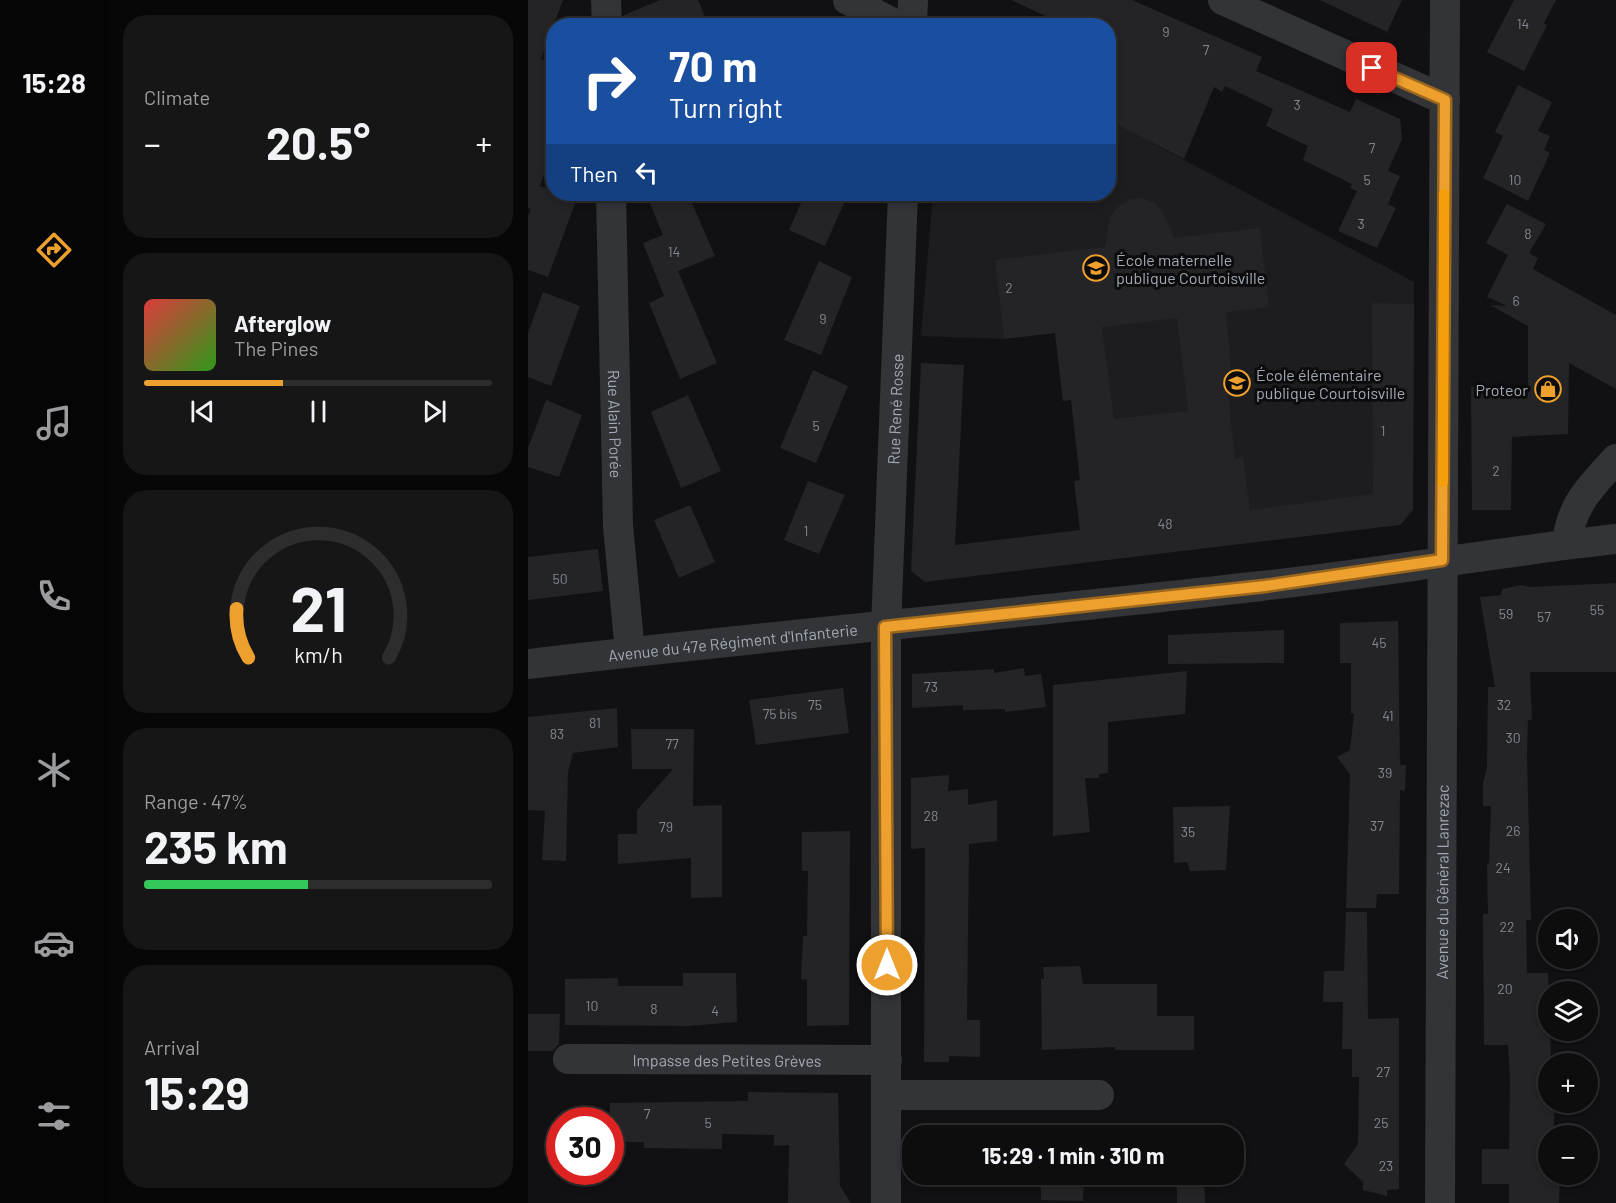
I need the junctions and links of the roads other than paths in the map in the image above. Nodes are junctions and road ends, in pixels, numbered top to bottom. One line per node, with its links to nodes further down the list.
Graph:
1 (606, 0): 6 (street)
2 (848, 0): 7 (street)
3 (913, 0): 8 (street)
4 (1223, 0): 9 (street)
5 (1445, 0): 9 (street, Avenue du Général Lanrezac)
6 (607, 18)
7 (883, 18)
8 (912, 18)
9 (1445, 100): 15 (street, Avenue du Général Lanrezac)
10 (611, 201): 17 (street, Rue Alain Porée)
11 (903, 201): 16 (street, Rue René Rosse)
12 (1616, 459): 14 (street)
13 (1616, 539): 14 (street, Avenue du 47e Régiment d'Infanterie)
14 (1567, 544): 15 (street, Avenue du 47e Régiment d'Infanterie)
15 (1442, 560): 16 (street, Avenue du 47e Régiment d'Infanterie); 24 (street, Avenue du Général Lanrezac)
16 (885, 627): 17 (street, Avenue du 47e Régiment d'Infanterie); 20 (street, Rue René Rosse)
17 (630, 652): 18 (street, Avenue du 47e Régiment d'Infanterie)
18 (528, 664)
19 (567, 1059): 20 (street, Impasse des Petites Grèves)
20 (887, 1060): 21 (street, Rue René Rosse)
21 (887, 1095): 22 (street); 23 (street, Rue René Rosse)
22 (1099, 1095)
23 (886, 1203)
24 (1440, 1203)

